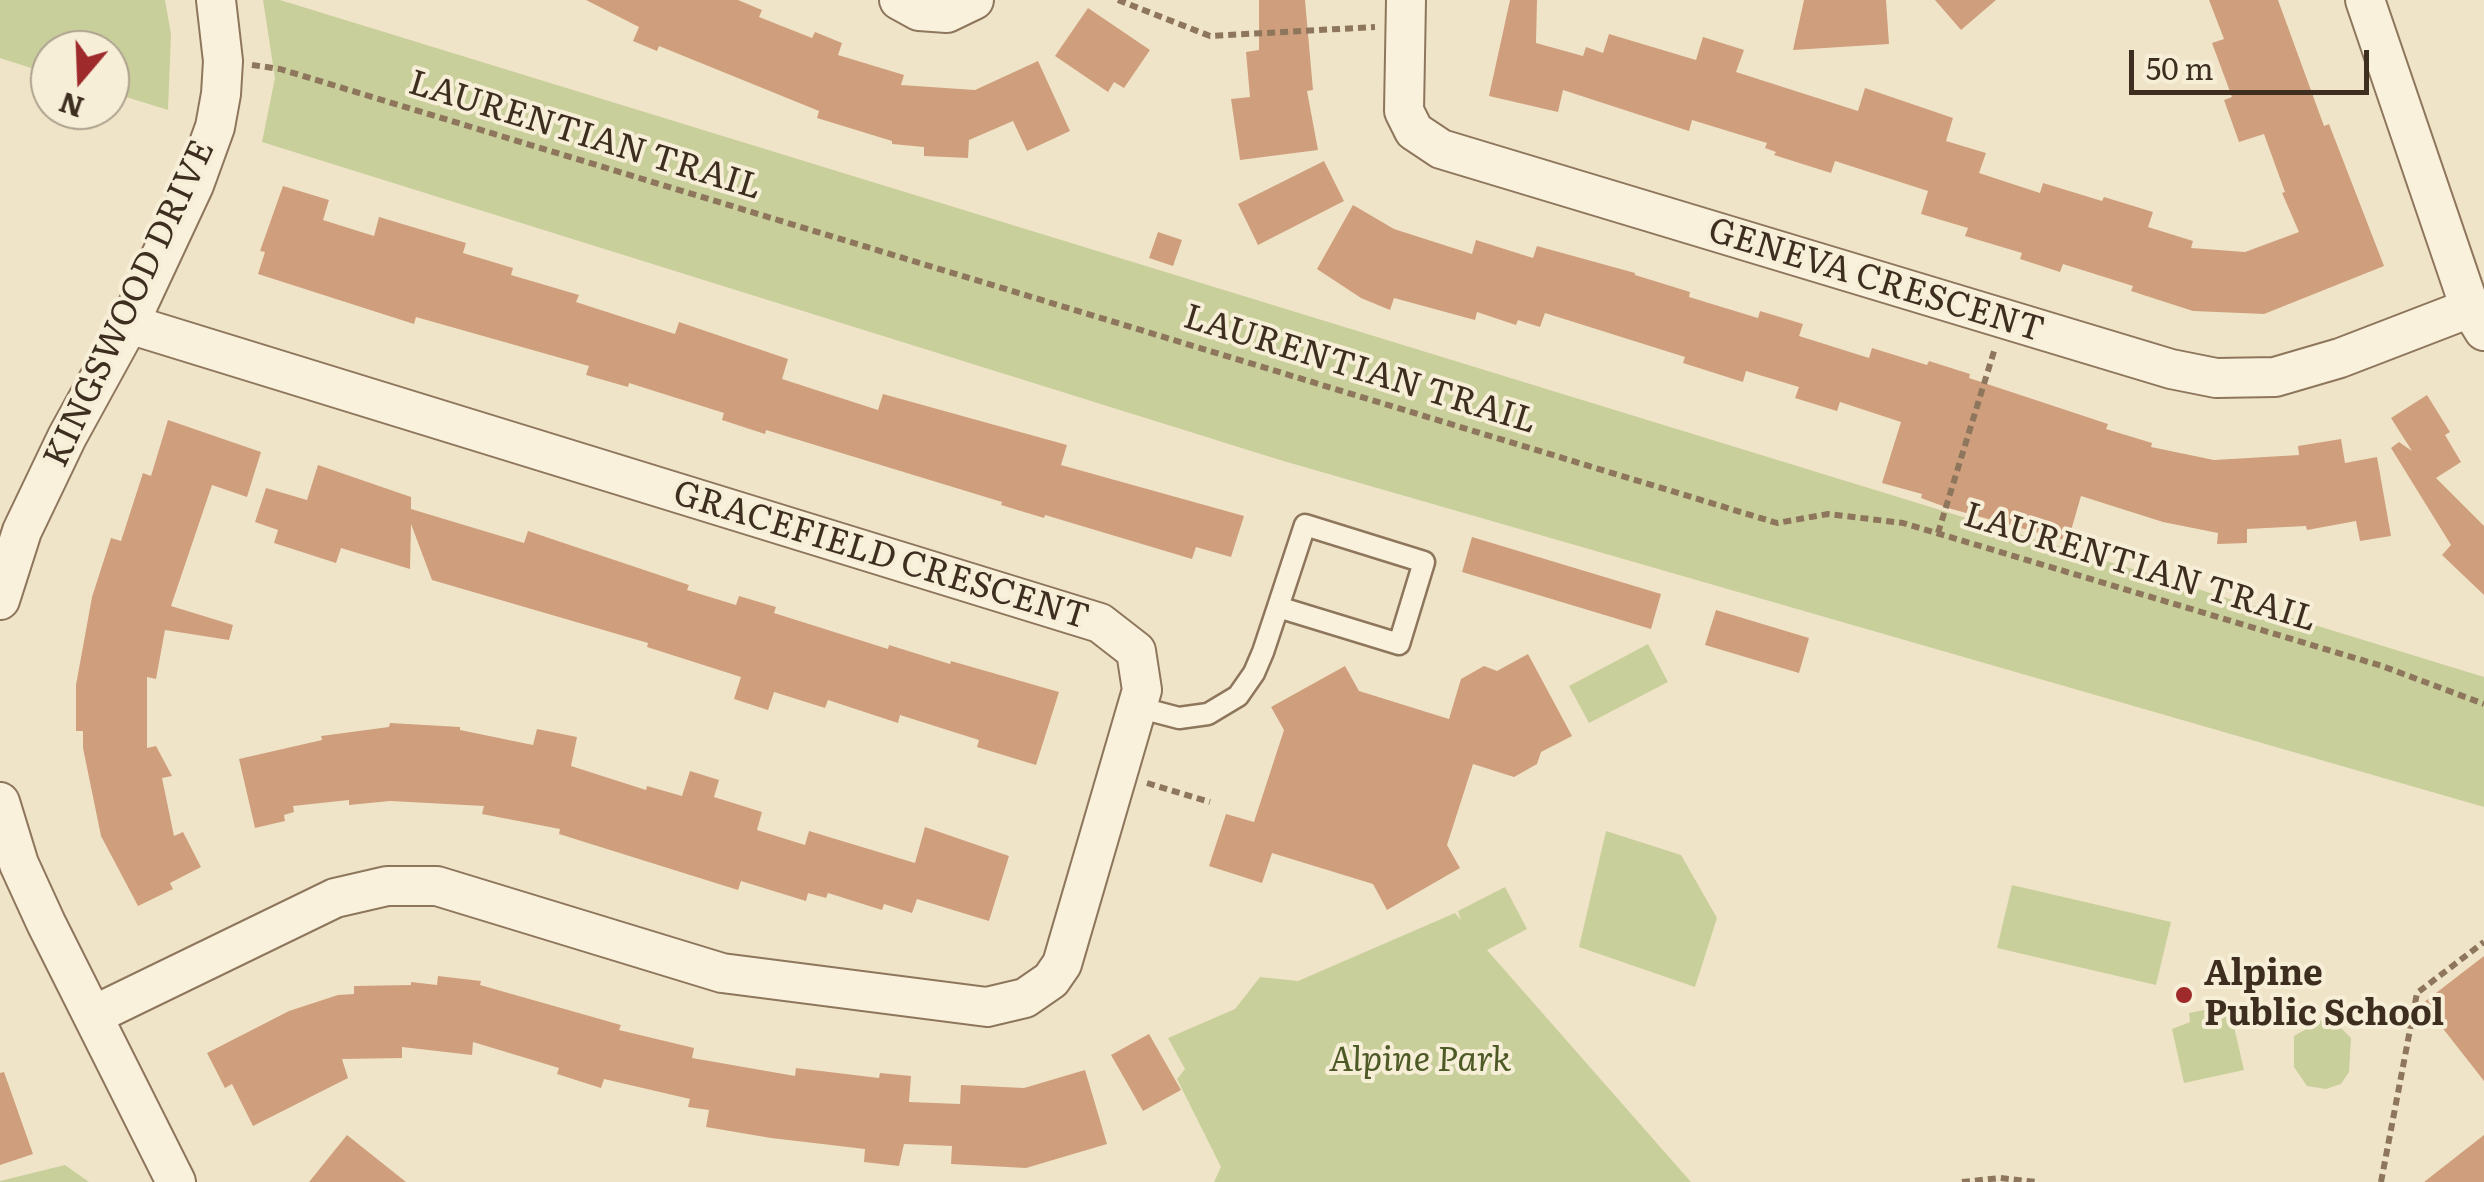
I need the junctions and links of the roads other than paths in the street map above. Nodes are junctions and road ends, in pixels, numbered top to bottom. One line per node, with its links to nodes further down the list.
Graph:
1 (216, 0): 7 (street, KINGSWOOD DRIVE)
2 (899, 0): 3 (street)
3 (974, 0)
4 (2365, 0): 6 (street)
5 (1406, 12): 6 (street, GENEVA CRESCENT)
6 (2477, 320)
7 (129, 324): 8 (street, KINGSWOOD DRIVE); 10 (street, GRACEFIELD CRESCENT)
8 (0, 600)
9 (1278, 607): 9 (lane); 10 (lane)
10 (1137, 707): 12 (street, GRACEFIELD CRESCENT)
11 (0, 802): 12 (street)
12 (94, 1015): 13 (street)
13 (176, 1182)

